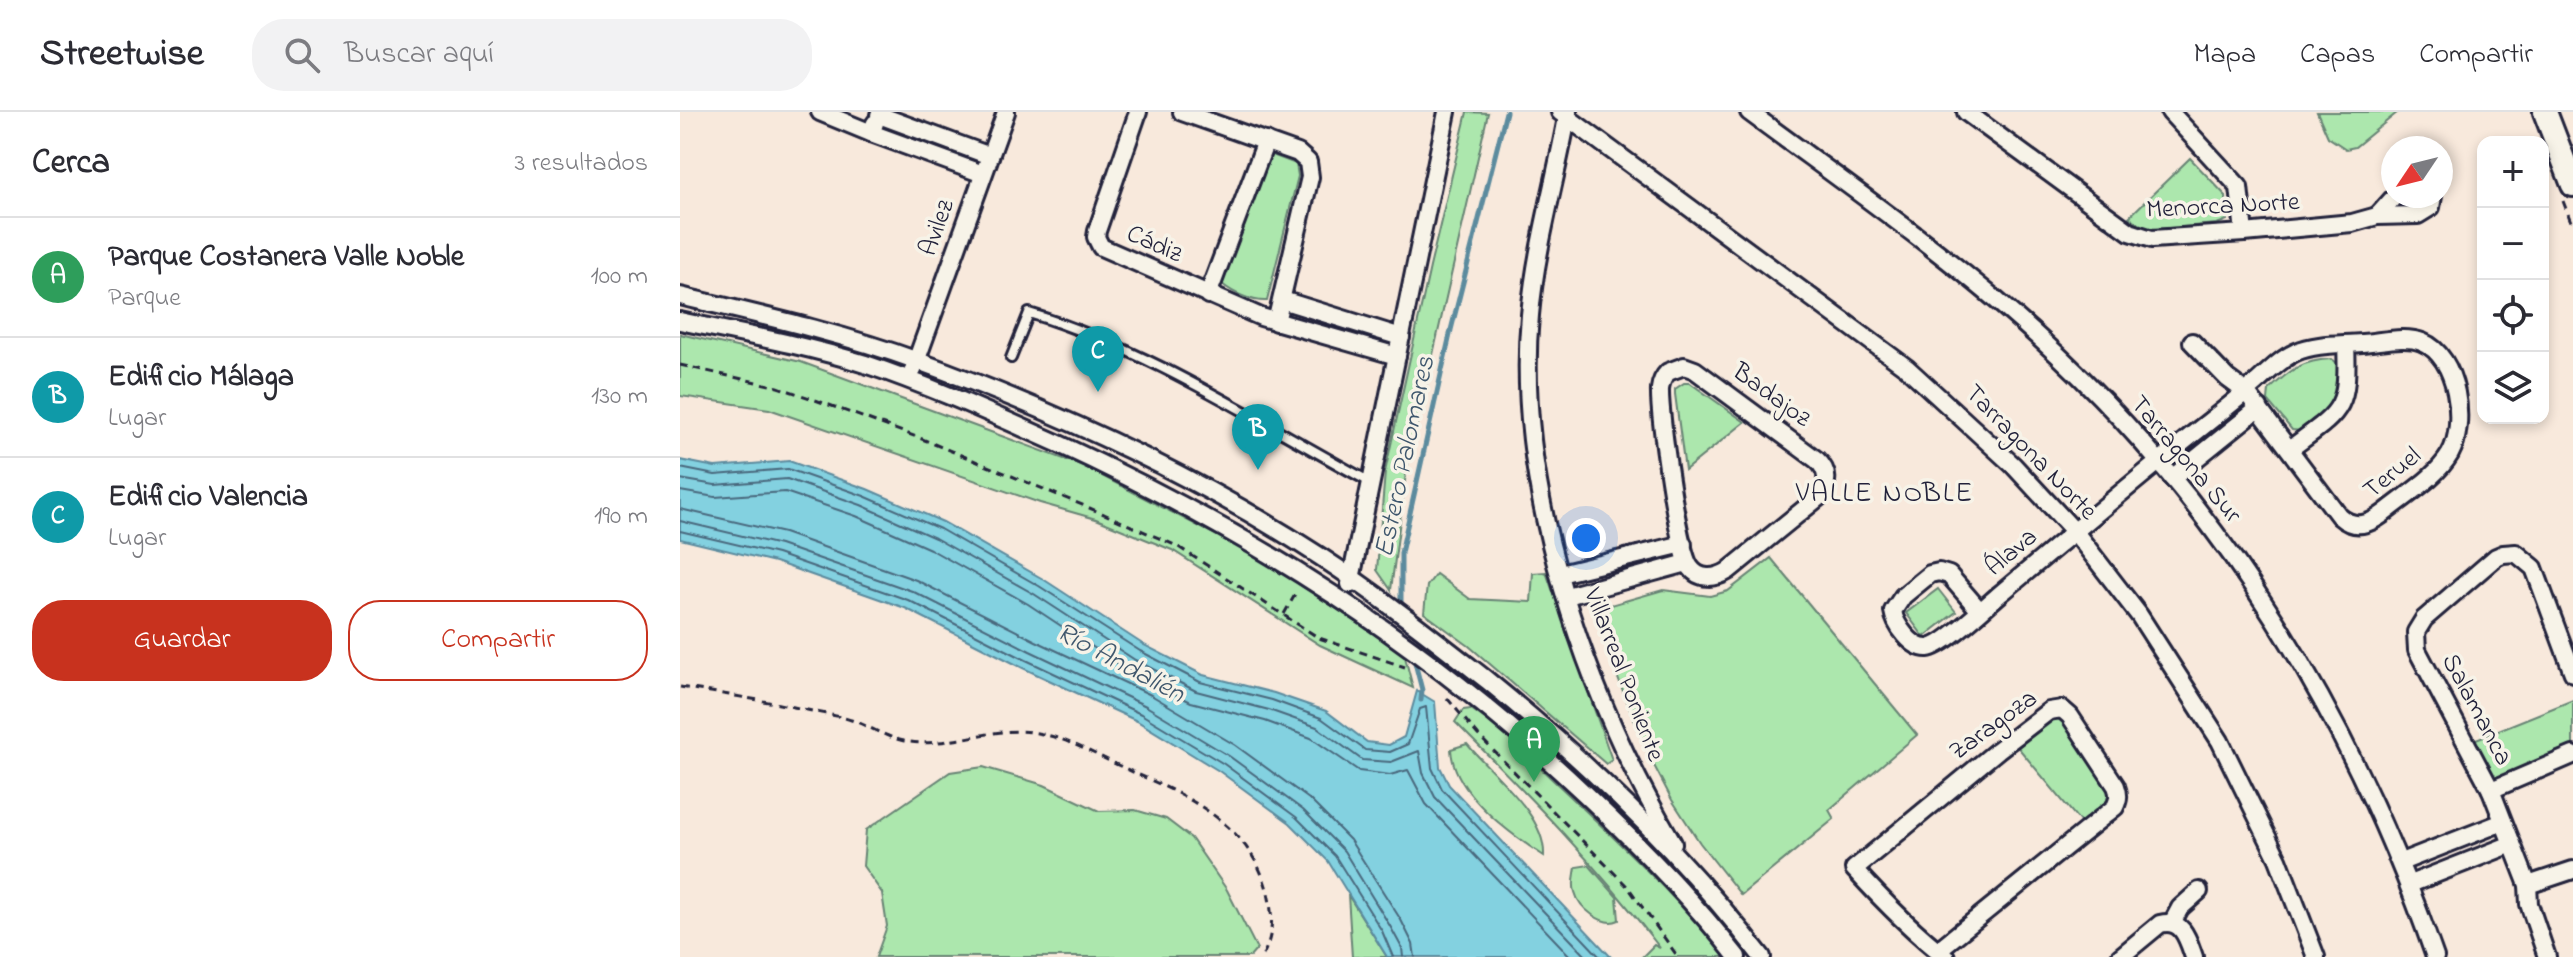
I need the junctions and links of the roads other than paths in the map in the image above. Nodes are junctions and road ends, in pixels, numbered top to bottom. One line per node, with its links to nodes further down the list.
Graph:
1 (820, 112): 12 (street)
2 (1006, 112): 14 (street, Avilez)
3 (1138, 112): 21 (street, Cádiz)
4 (1182, 112): 13 (street)
5 (1447, 112): 26 (street)
6 (1749, 112): 36 (street, Tarragona Sur)
7 (1966, 112): 20 (street, Menorca Norte)
8 (2170, 112): 20 (street)
9 (2545, 112): 16 (street)
10 (1565, 113): 39 (street, Tarragona Norte); 42 (street, Villarreal Poniente)
11 (879, 114): 12 (street); 14 (street)
12 (871, 133): 15 (street)
13 (1266, 141): 21 (street); 23 (street)
14 (990, 156): 15 (street, Avilez)
15 (983, 174): 31 (street, Avilez)
16 (2573, 185)
17 (2384, 208): 19 (street)
18 (2430, 208): 19 (street, Menorca Norte)
19 (2377, 216): 20 (street, Menorca Norte)
20 (2244, 233)
21 (1208, 295): 25 (street, Cádiz)
22 (680, 296): 31 (street)
23 (1282, 300): 25 (street); 26 (street)
24 (680, 321): 32 (street)
25 (1276, 322): 29 (street, Cádiz)
26 (1401, 337): 29 (street)
27 (2192, 342): 33 (street, Teruel)
28 (2346, 344): 33 (street, Teruel); 35 (street); 35 (street, Teruel)
29 (1397, 356): 38 (street)
30 (1011, 358): 38 (lane)
31 (917, 361): 32 (street, Avilez); 43 (street)
32 (910, 380): 45 (street)
33 (2246, 392): 34 (street, Teruel); 36 (street, Teruel)
34 (2259, 408): 35 (street, Teruel); 37 (street)
35 (2290, 449)
36 (2158, 462): 37 (street, Tarragona Sur); 39 (street, Álava)
37 (2172, 478): 52 (street, Tarragona Sur)
38 (1371, 483): 43 (street)
39 (2075, 532): 46 (street, Álava); 64 (street, Tarragona Norte)
40 (1683, 544): 41 (street, Badajoz); 41 (street, Badajoz); 42 (street)
41 (1687, 563): 44 (street)
42 (1560, 574): 44 (street, Villarreal Poniente)
43 (1351, 577): 45 (street); 53 (street)
44 (1567, 596): 53 (street, Villarreal Poniente)
45 (1346, 601): 60 (street)
46 (1980, 611): 46 (street, Álava)
47 (2573, 673): 49 (street, Salamanca)
48 (2573, 755): 49 (street, Salamanca)
49 (2491, 790): 50 (street, Salamanca)
50 (2503, 822): 51 (street, Salamanca); 52 (street)
51 (2512, 844): 55 (street); 56 (street, Salamanca)
52 (2401, 862): 55 (street, Tarragona Sur)
53 (1686, 865): 61 (street)
54 (2573, 870): 56 (street)
55 (2410, 884): 65 (street, Tarragona Sur)
56 (2528, 885): 66 (street, Salamanca)
57 (2199, 891): 58 (street)
58 (2172, 923): 62 (street); 63 (street)
59 (1942, 954): 59 (street, Zaragoza)
60 (1737, 957)
61 (1762, 957)
62 (2120, 957)
63 (2194, 957)
64 (2316, 957)
65 (2435, 957)
66 (2547, 957)

